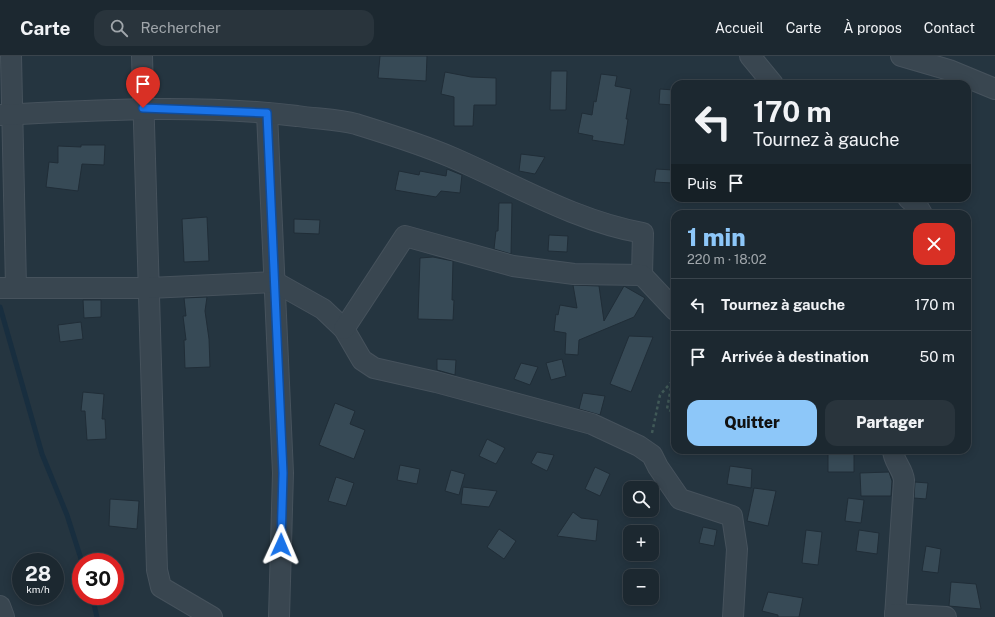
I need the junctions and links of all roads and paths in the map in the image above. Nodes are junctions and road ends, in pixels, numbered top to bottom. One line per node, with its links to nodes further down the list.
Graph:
1 (11, 56): 9 (street)
2 (142, 56): 7 (street)
3 (750, 56): 5 (street)
4 (901, 56): 6 (street)
5 (770, 80)
6 (995, 89)
7 (143, 108): 8 (street); 9 (street); 15 (street)
8 (267, 113): 12 (street); 13 (street)
9 (6, 115): 14 (street)
10 (912, 202): 11 (street)
11 (920, 210)
12 (642, 275): 16 (street); 17 (street)
13 (275, 282): 15 (street); 17 (street); 27 (street)
14 (8, 287): 15 (street)
15 (149, 288): 26 (street)
16 (671, 306)
17 (344, 329): 22 (street)
18 (671, 383): 22 (path)
19 (671, 387): 20 (path)
20 (671, 411)
21 (894, 454): 24 (street)
22 (652, 455): 28 (street)
23 (0, 606): 25 (street)
24 (895, 616): 29 (street)
25 (4, 617)
26 (212, 617)
27 (280, 617)
28 (733, 617)
29 (946, 617)

